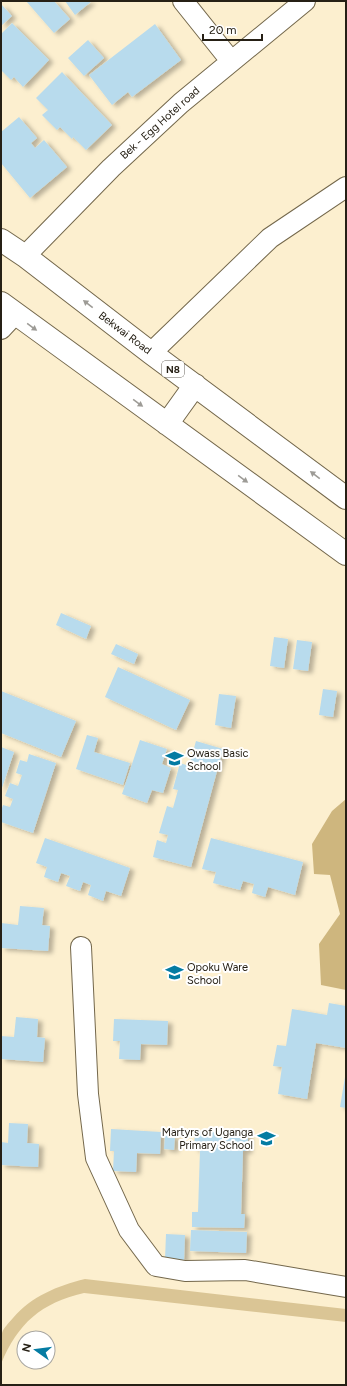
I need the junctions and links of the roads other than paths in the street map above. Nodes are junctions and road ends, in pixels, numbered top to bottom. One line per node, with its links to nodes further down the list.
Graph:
1 (183, 1): 3 (street)
2 (305, 1): 3 (street, Bek - Egg Hotel road)
3 (231, 61): 6 (street, Bek - Egg Hotel road)
4 (346, 187): 8 (street)
5 (1, 240): 6 (highway, Bekwai Road / N8)
6 (25, 256): 8 (highway, Bekwai Road / N8, one-way to 6)
7 (6, 315): 10 (highway, one-way to 10)
8 (151, 353): 9 (highway, Bekwai Road / N8)
9 (195, 385): 10 (highway); 11 (highway, Bekwai Road / N8, one-way to 9)
10 (167, 424): 12 (highway, one-way to 12)
11 (346, 498)
12 (346, 554)
13 (81, 946): 14 (street)
14 (346, 1287)

